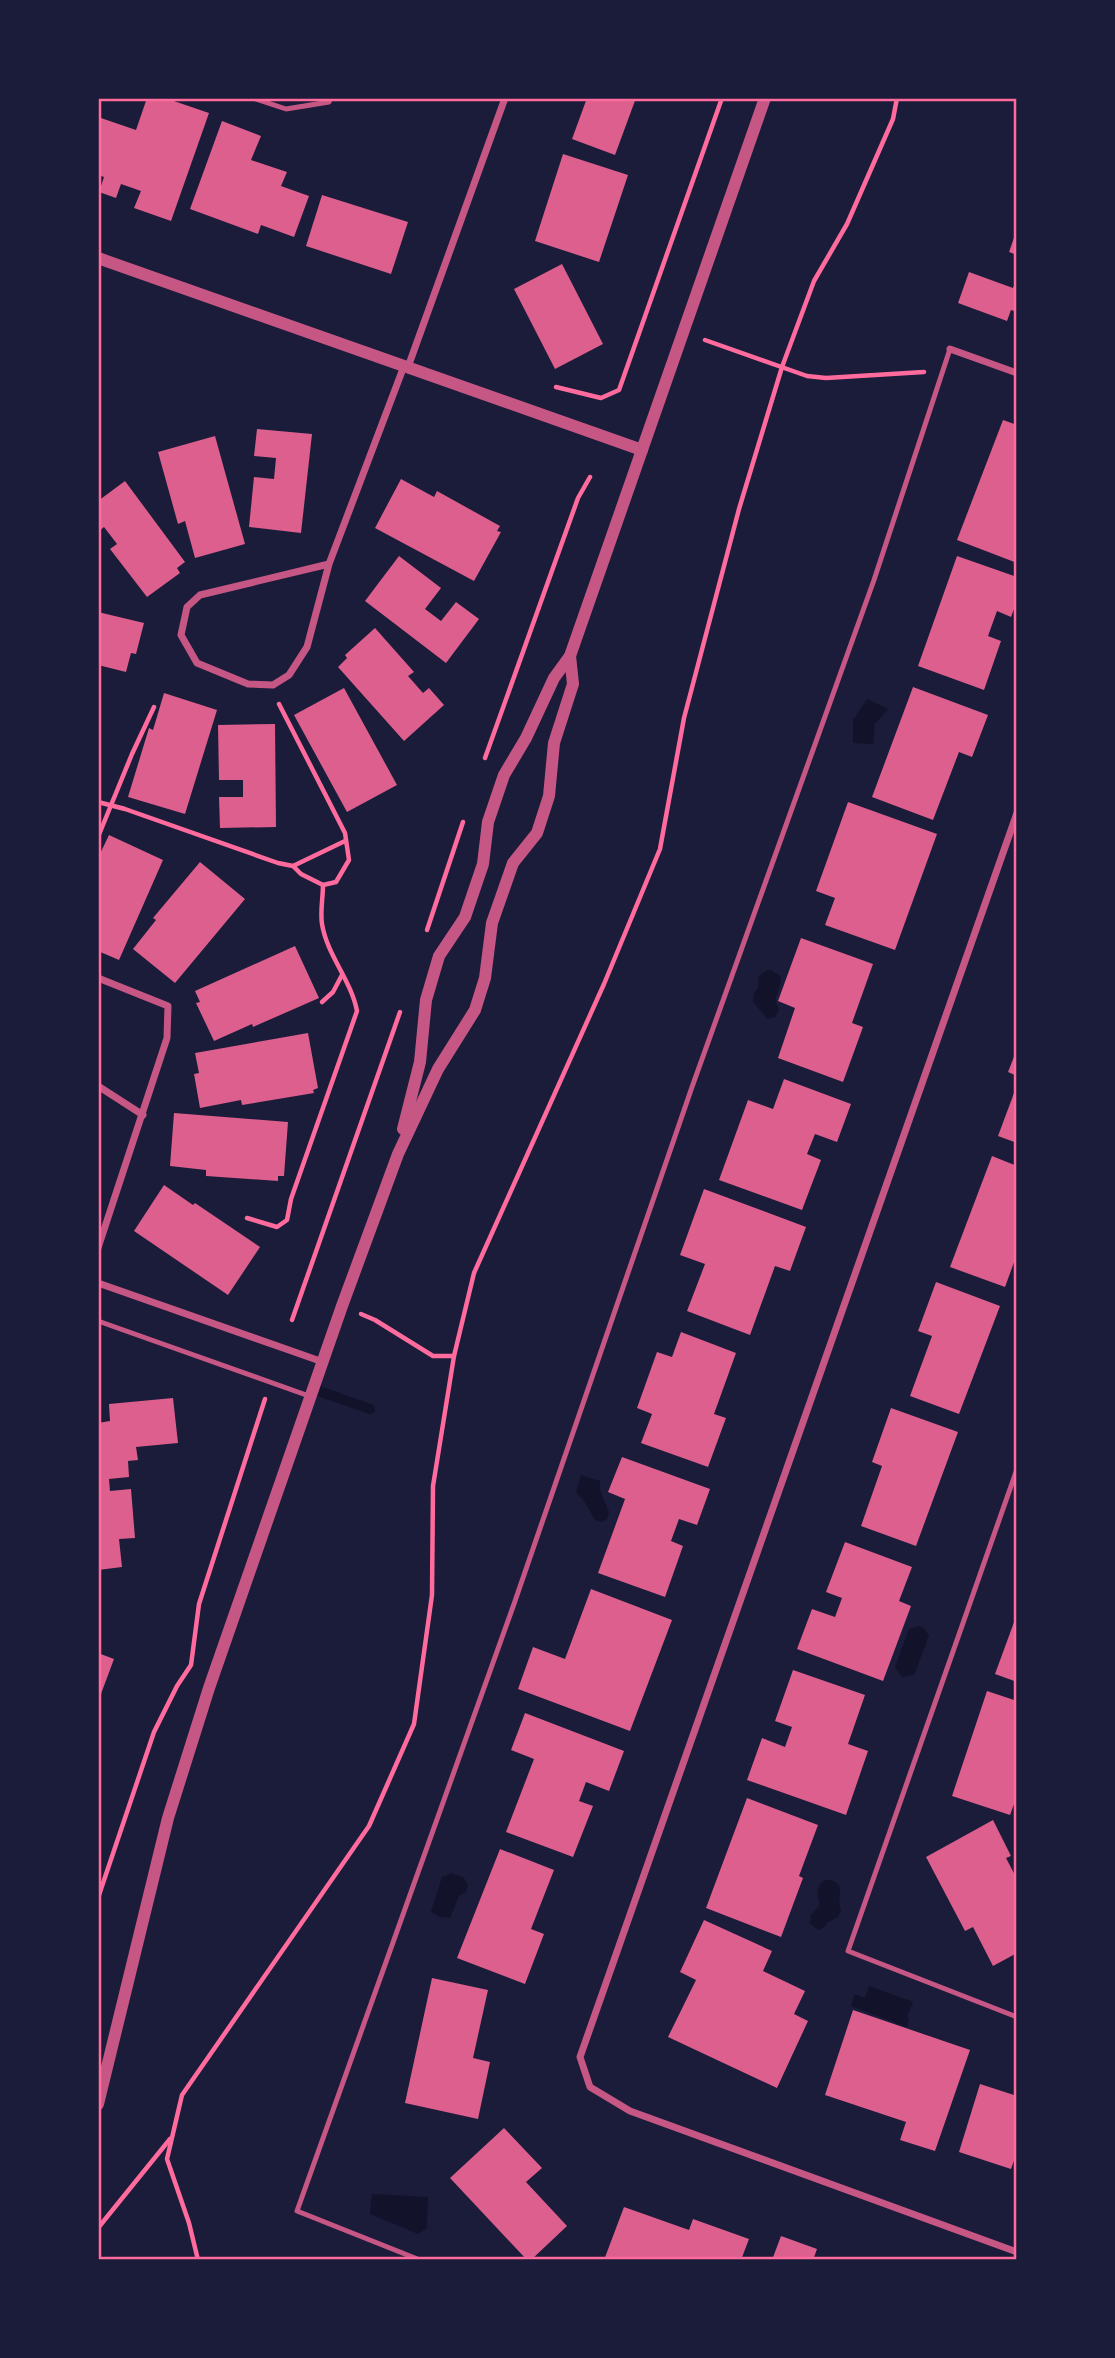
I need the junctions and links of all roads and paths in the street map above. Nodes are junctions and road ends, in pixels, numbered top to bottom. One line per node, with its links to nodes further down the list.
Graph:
1 (253, 98): 2 (lane)
2 (331, 98)
3 (505, 98): 10 (street)
4 (722, 98): 14 (path)
5 (765, 98): 8 (street)
6 (897, 98): 11 (path)
7 (98, 258): 10 (street)
8 (684, 332): 11 (path); 15 (street)
9 (950, 349): 12 (lane); 13 (street)
10 (406, 367): 15 (street); 17 (street)
11 (782, 367): 12 (path); 44 (path)
12 (942, 371): 56 (lane)
13 (1017, 373)
14 (556, 387)
15 (642, 450): 18 (street)
16 (590, 477): 21 (path)
17 (329, 564): 19 (street); 19 (street)
18 (570, 656): 37 (street); 37 (street)
19 (270, 685): 27 (path)
20 (154, 707): 23 (path)
21 (482, 766)
22 (98, 802): 23 (path)
23 (111, 806): 26 (path); 28 (path)
24 (1017, 813): 54 (street)
25 (465, 817): 30 (path)
26 (98, 837)
27 (345, 841): 28 (path); 29 (path)
28 (293, 866): 29 (path)
29 (323, 885): 31 (path)
30 (422, 943)
31 (343, 974): 33 (path); 38 (path)
32 (98, 978): 36 (street)
33 (322, 1002)
34 (401, 1006): 42 (path)
35 (98, 1086): 36 (street)
36 (142, 1115): 39 (street)
37 (398, 1154): 41 (street)
38 (247, 1218)
39 (98, 1248)
40 (98, 1283): 45 (street)
41 (342, 1306): 44 (path); 45 (street)
42 (292, 1320)
43 (98, 1321): 46 (lane)
44 (454, 1356): 52 (path)
45 (323, 1362): 47 (street)
46 (270, 1382): 47 (lane); 49 (path)
47 (310, 1396): 51 (street)
48 (1017, 1468): 50 (lane)
49 (98, 1898)
50 (1017, 2017)
51 (98, 2104)
52 (173, 2136): 53 (path); 55 (path)
53 (98, 2228)
54 (1017, 2252)
55 (198, 2260)
56 (420, 2260)

